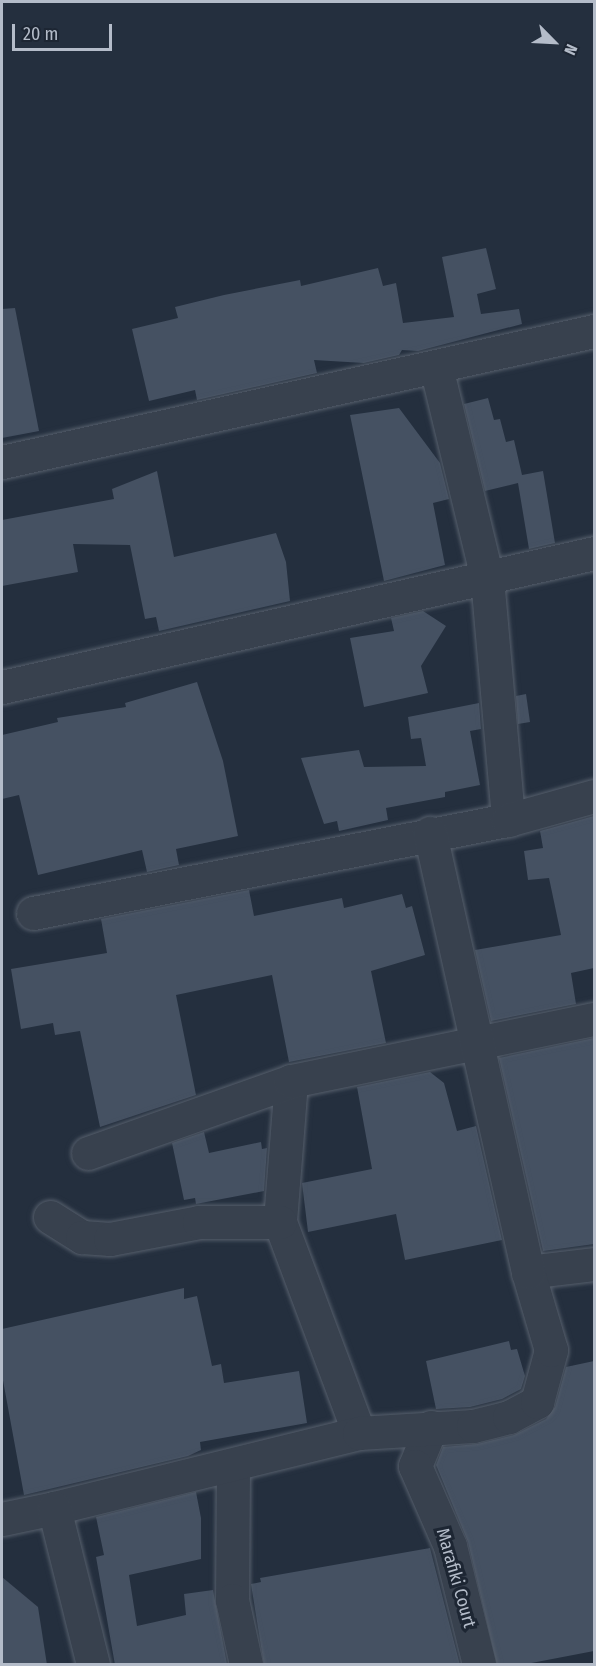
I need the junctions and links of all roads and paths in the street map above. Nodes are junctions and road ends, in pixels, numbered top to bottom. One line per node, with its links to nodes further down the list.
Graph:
1 (594, 332): 2 (street)
2 (436, 368): 3 (street); 5 (street)
3 (2, 462)
4 (594, 553): 5 (street)
5 (487, 578): 6 (street); 8 (street)
6 (2, 687)
7 (594, 795): 8 (street)
8 (508, 820): 9 (street)
9 (430, 833): 10 (street); 12 (street)
10 (33, 913)
11 (594, 1019): 12 (street)
12 (478, 1045): 13 (street); 18 (street)
13 (291, 1081): 14 (street); 16 (street)
14 (88, 1152)
15 (50, 1217): 16 (street)
16 (280, 1222): 20 (street)
17 (594, 1264): 18 (street)
18 (528, 1272): 19 (street)
19 (431, 1427): 20 (street); 26 (street, Marafiki Court)
20 (359, 1433): 21 (street)
21 (233, 1465): 22 (street); 25 (street)
22 (54, 1509): 23 (street); 24 (street)
23 (2, 1519)
24 (93, 1665)
25 (246, 1665)
26 (479, 1665)

